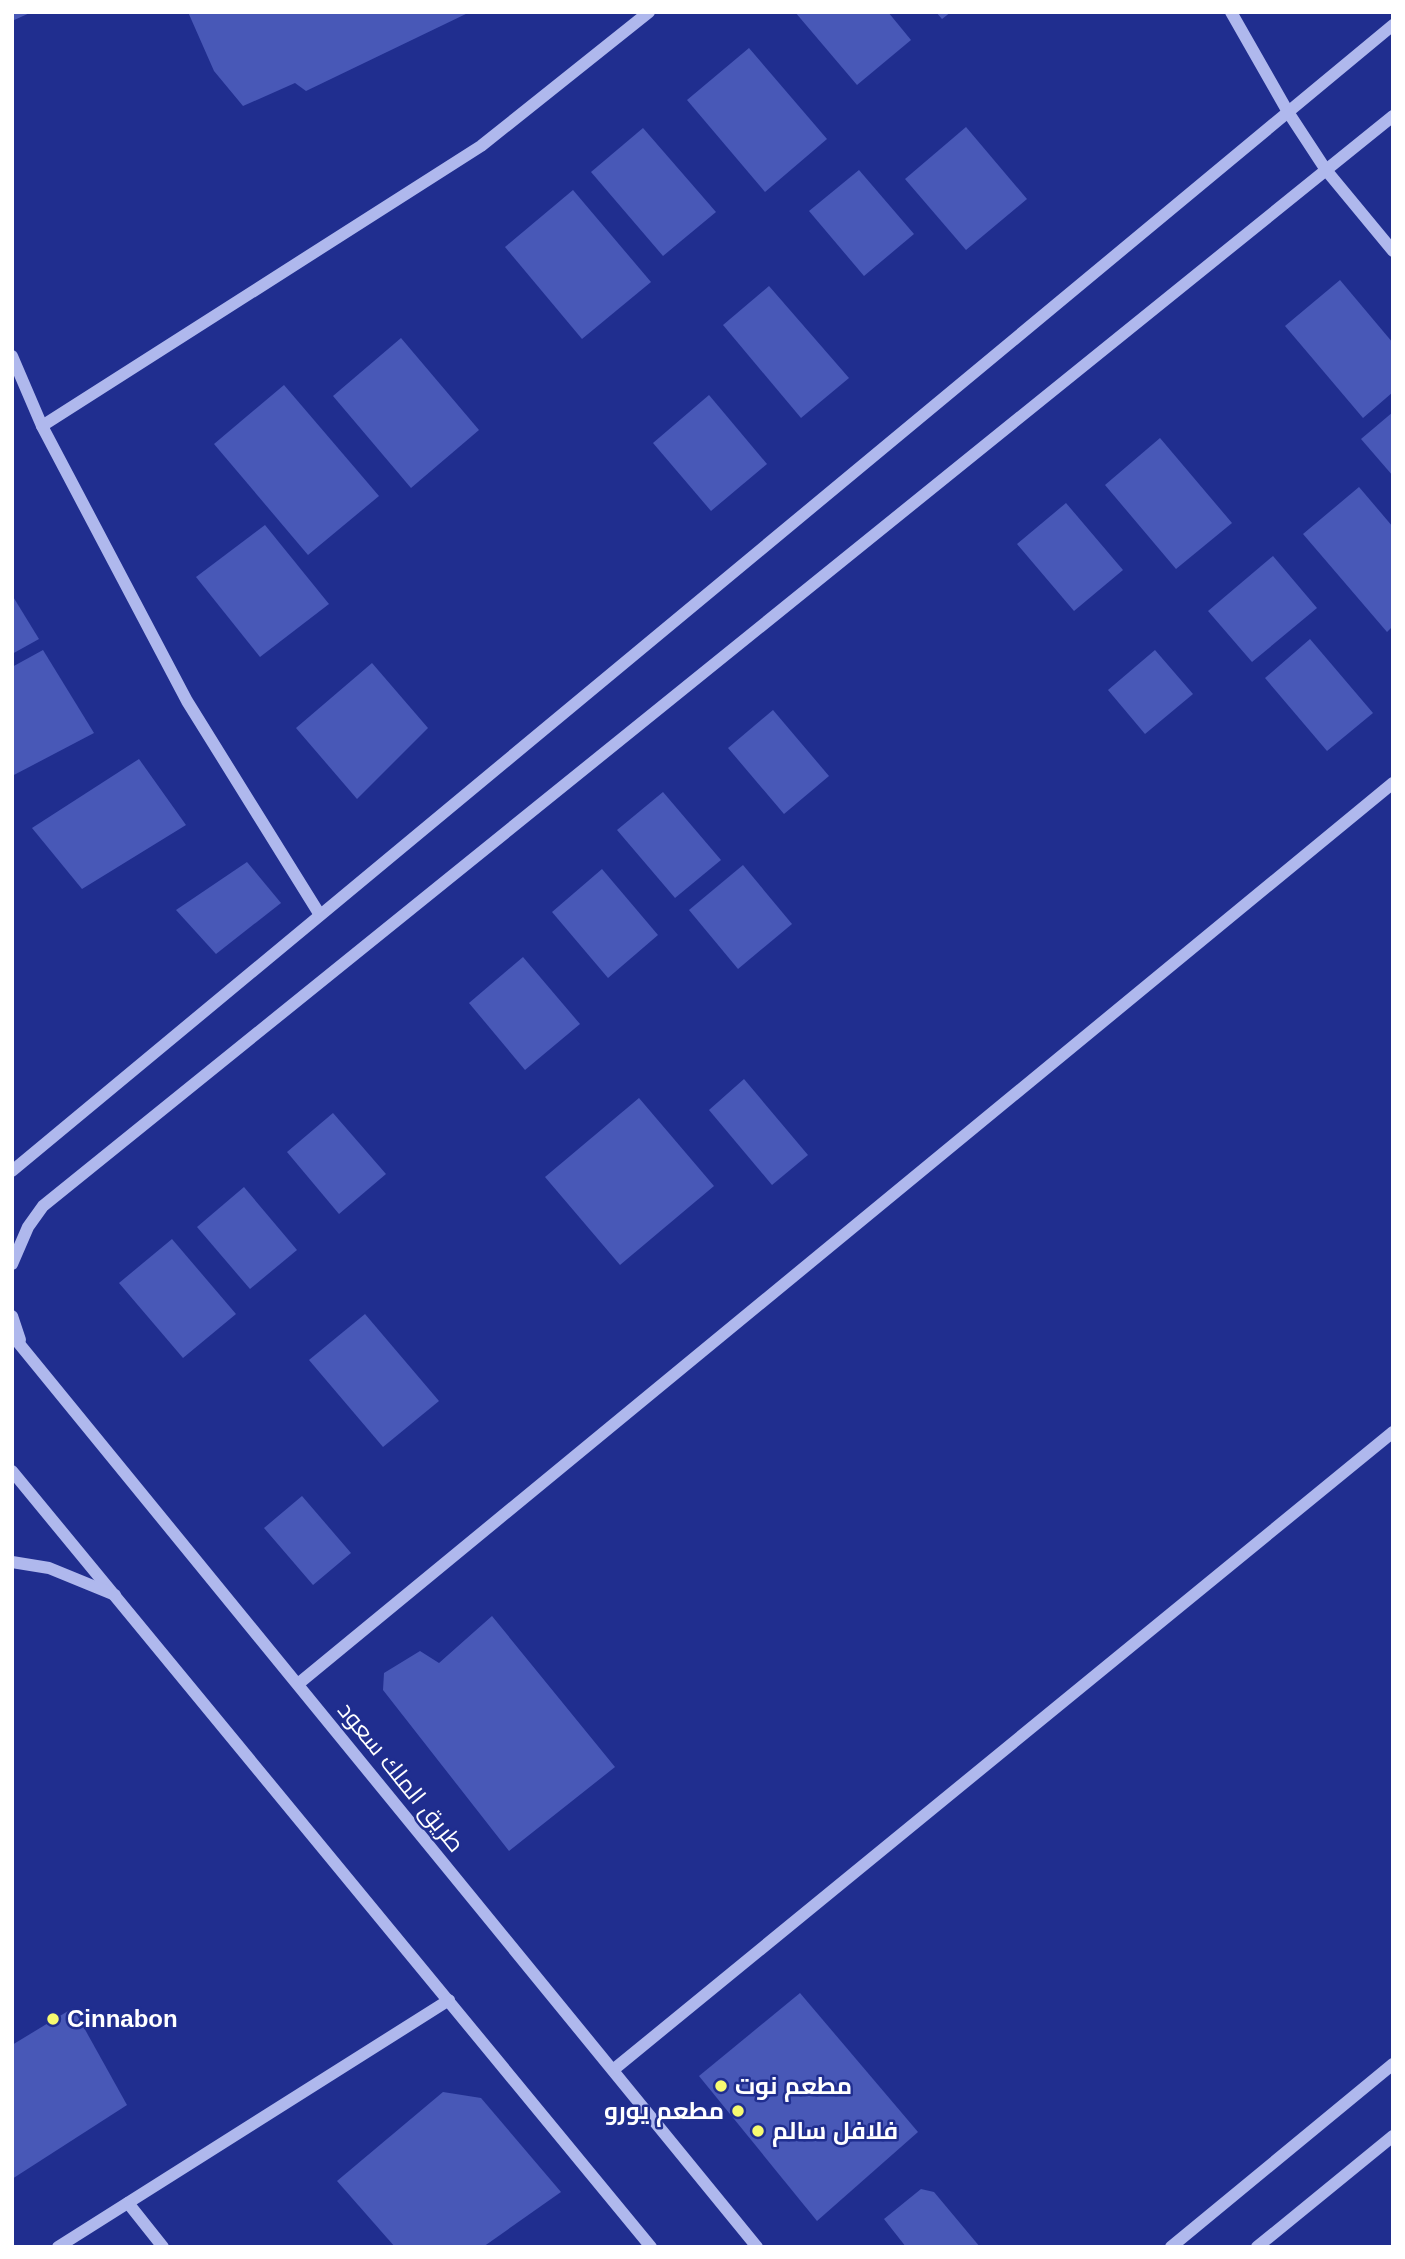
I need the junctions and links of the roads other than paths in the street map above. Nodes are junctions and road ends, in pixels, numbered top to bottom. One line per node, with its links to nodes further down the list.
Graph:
1 (1231, 12): 4 (street)
2 (642, 15): 9 (street)
3 (1393, 25): 4 (street)
4 (1288, 112): 6 (street); 11 (street)
5 (1393, 116): 6 (street)
6 (1326, 170): 7 (street); 13 (street)
7 (1393, 251)
8 (12, 356): 9 (street)
9 (42, 426): 11 (street)
10 (1393, 783): 21 (street)
11 (320, 915): 12 (street)
12 (12, 1171)
13 (12, 1264)
14 (12, 1316): 16 (street)
15 (12, 1335): 16 (street, طريق الملك سعود)
16 (23, 1347): 21 (street, طريق الملك سعود)
17 (1393, 1432): 24 (street)
18 (12, 1471): 20 (street)
19 (12, 1562): 20 (street)
20 (117, 1596): 22 (street)
21 (298, 1684): 24 (street, طريق الملك سعود)
22 (449, 2000): 26 (street); 29 (street)
23 (1393, 2064): 31 (street)
24 (613, 2070): 30 (street, طريق الملك سعود)
25 (1393, 2136): 32 (street)
26 (128, 2203): 27 (street); 28 (street)
27 (63, 2246)
28 (163, 2247)
29 (651, 2247)
30 (757, 2247)
31 (1171, 2247)
32 (1256, 2247)

